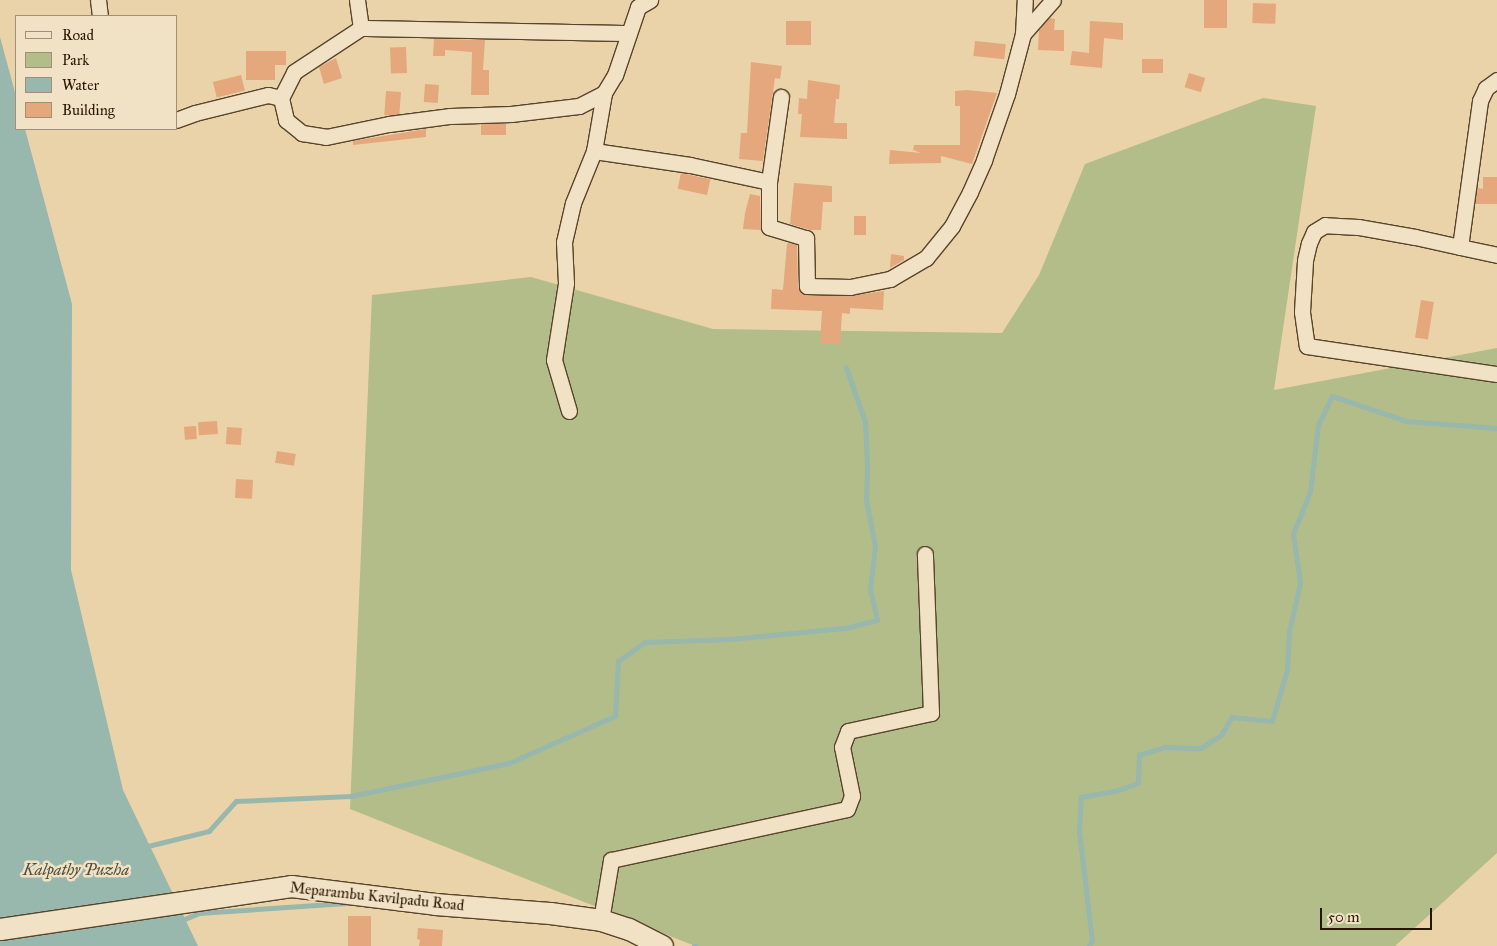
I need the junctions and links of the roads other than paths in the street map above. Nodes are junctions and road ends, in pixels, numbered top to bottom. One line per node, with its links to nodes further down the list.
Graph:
1 (98, 0): 6 (street)
2 (357, 0): 7 (street)
3 (650, 0): 8 (street)
4 (1025, 0): 9 (street)
5 (1053, 0): 9 (street)
6 (100, 15)
7 (361, 28): 8 (street); 13 (street)
8 (629, 33): 11 (street)
9 (1023, 34): 16 (street)
10 (1497, 80): 17 (street)
11 (604, 93): 13 (street); 15 (street)
12 (781, 97): 16 (street)
13 (282, 98): 14 (street)
14 (178, 119)
15 (594, 151): 16 (street); 20 (street)
16 (769, 182)
17 (1460, 247): 18 (street); 19 (street)
18 (1497, 255)
19 (1497, 374)
20 (568, 411)
21 (925, 554): 22 (street)
22 (601, 920): 23 (main road, Meparambu Kavilpadu Road); 24 (main road, Meparambu Kavilpadu Road)
23 (0, 929)
24 (662, 946)

